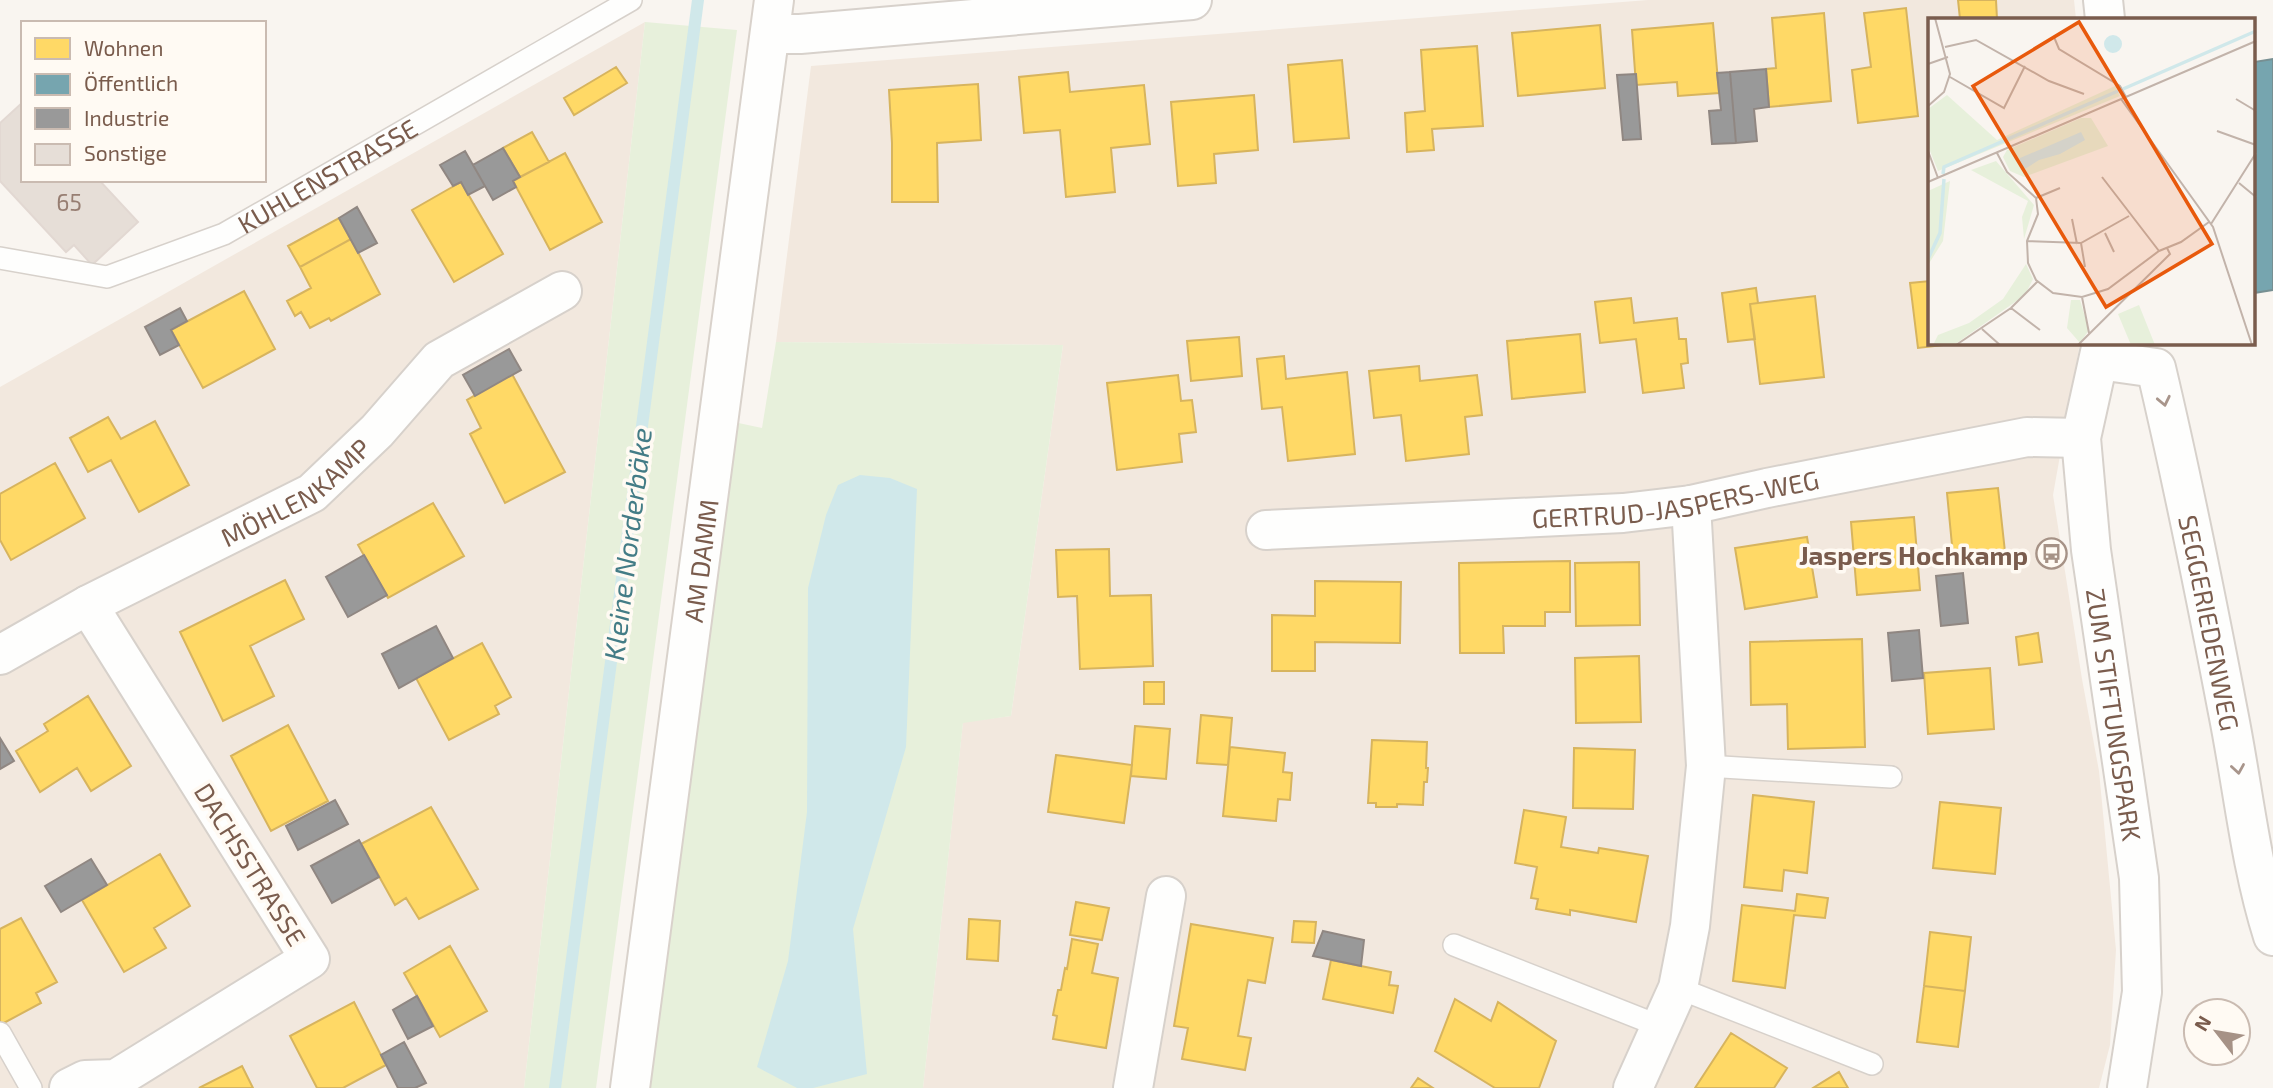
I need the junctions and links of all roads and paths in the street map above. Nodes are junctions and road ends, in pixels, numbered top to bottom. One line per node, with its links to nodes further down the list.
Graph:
1 (631, 0): 6 (lane, KUHLENSTRASSE)
2 (1192, 0): 4 (street)
3 (2103, 0): 5 (street)
4 (772, 17): 25 (street, AM DAMM)
5 (2105, 18)
6 (0, 258)
7 (562, 291): 12 (street, MÖHLENKAMP)
8 (2101, 351): 9 (street, ZUM STIFTUNGSPARK); 17 (street, SEGGERIEDENWEG, one-way to 17)
9 (2081, 438): 10 (street, GERTRUD-JASPERS-WEG); 28 (street, ZUM STIFTUNGSPARK)
10 (1691, 505): 11 (street, GERTRUD-JASPERS-WEG); 14 (street)
11 (1266, 530)
12 (88, 605): 13 (street, MÖHLENKAMP); 24 (street, DACHSSTRASSE)
13 (0, 655)
14 (1706, 766): 15 (lane); 19 (street)
15 (1891, 777)
16 (1166, 896): 26 (street)
17 (2273, 936)
18 (1454, 945): 20 (lane)
19 (1678, 988): 20 (street); 22 (lane)
20 (1662, 1027): 27 (street)
21 (0, 1033): 23 (lane)
22 (1872, 1064)
23 (31, 1088)
24 (69, 1088)
25 (630, 1088)
26 (1133, 1088)
27 (1633, 1088)
28 (2127, 1088)

